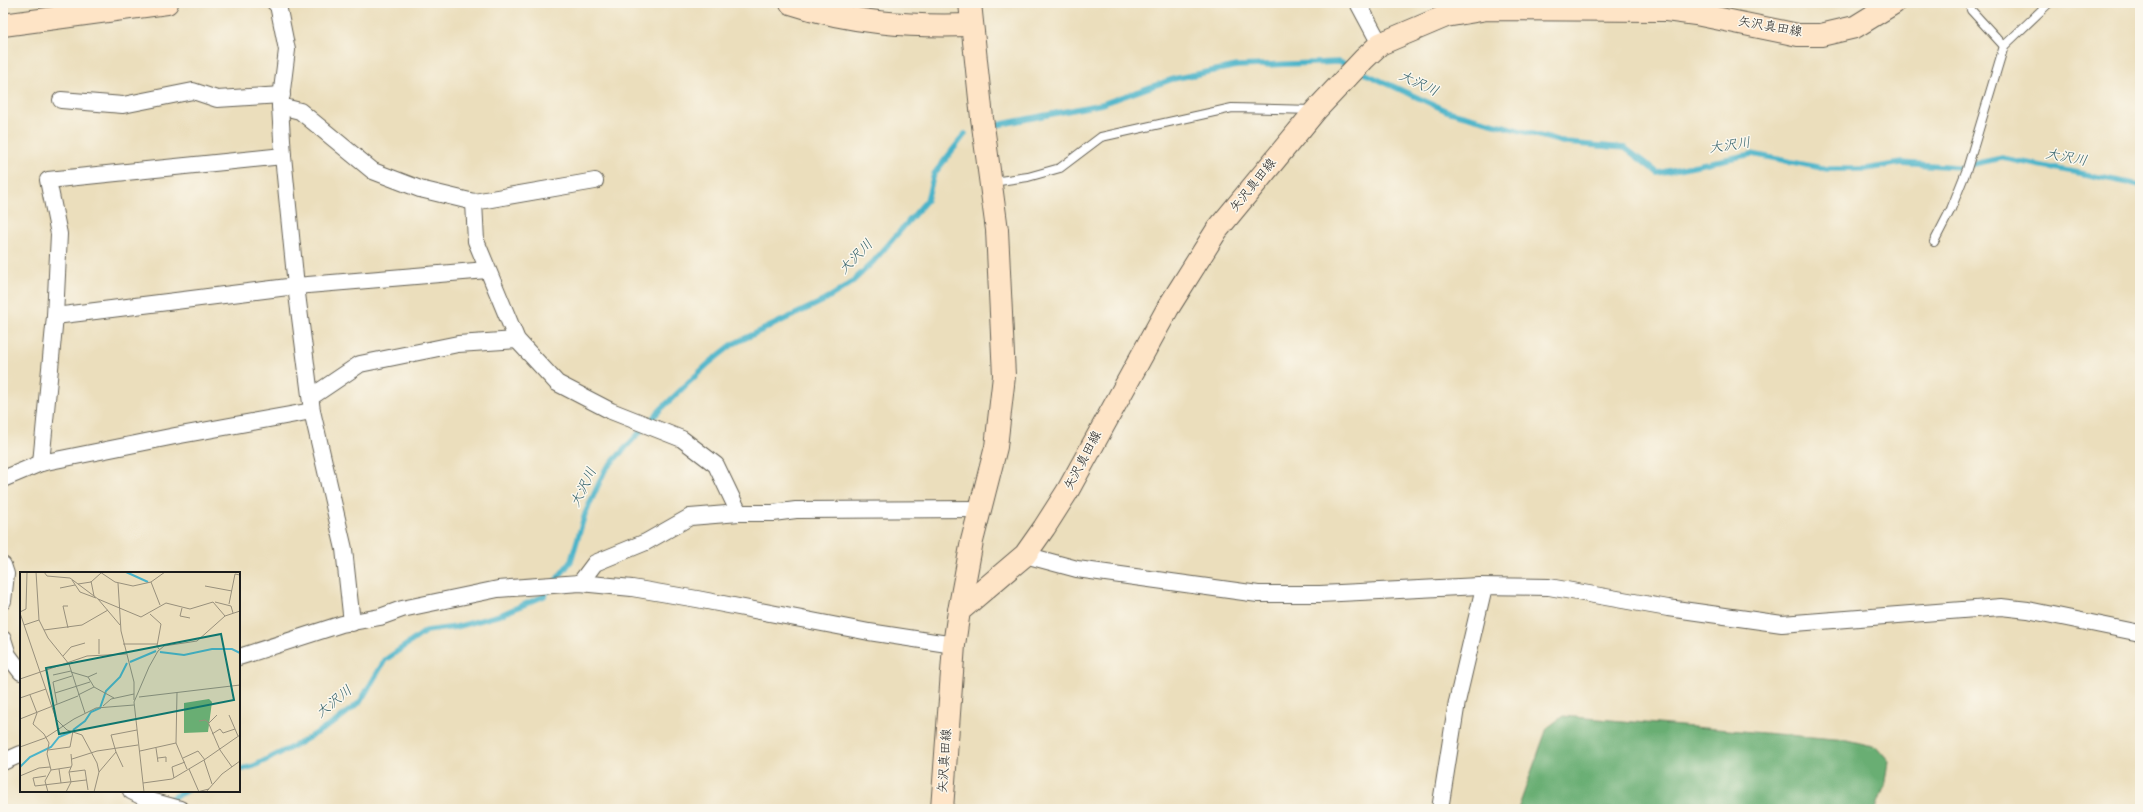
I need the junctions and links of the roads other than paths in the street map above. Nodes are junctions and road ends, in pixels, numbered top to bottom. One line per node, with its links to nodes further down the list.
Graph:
1 (167, 3): 9 (main road)
2 (275, 3): 14 (street)
3 (791, 3): 10 (main road)
4 (970, 3): 10 (main road)
5 (1358, 3): 11 (street)
6 (1894, 3): 11 (main road, 矢沢真田線)
7 (1969, 3): 12 (lane)
8 (2049, 3): 12 (lane)
9 (3, 25)
10 (971, 25): 18 (main road)
11 (1380, 44): 15 (main road, 矢沢真田線)
12 (2004, 46): 20 (lane)
13 (61, 100): 14 (street)
14 (281, 101): 16 (street); 19 (street)
15 (1316, 110): 18 (lane); 30 (main road, 矢沢真田線)
16 (283, 156): 22 (street); 23 (street)
17 (595, 181): 19 (street)
18 (992, 182): 28 (main road)
19 (474, 202): 21 (street)
20 (1934, 242)
21 (487, 270): 22 (street); 24 (street)
22 (296, 286): 23 (street); 25 (street)
23 (55, 316): 26 (street)
24 (517, 340): 25 (street); 29 (street)
25 (312, 404): 26 (street); 36 (street)
26 (41, 463): 27 (street)
27 (3, 479)
28 (981, 509): 29 (street); 35 (main road)
29 (739, 513): 32 (street)
30 (1025, 555): 33 (street); 35 (main road, 矢沢真田線)
31 (3, 565): 34 (street)
32 (580, 583): 36 (street); 39 (street)
33 (1484, 587): 37 (street); 47 (street)
34 (3, 601)
35 (959, 611): 39 (main road, 矢沢真田線)
36 (352, 623): 40 (street)
37 (2140, 633)
38 (3, 639): 41 (street)
39 (954, 645): 46 (main road, 矢沢真田線)
40 (240, 657)
41 (20, 671)
42 (20, 754): 43 (street)
43 (3, 762)
44 (133, 792): 45 (street)
45 (176, 808)
46 (942, 809)
47 (1440, 809)

